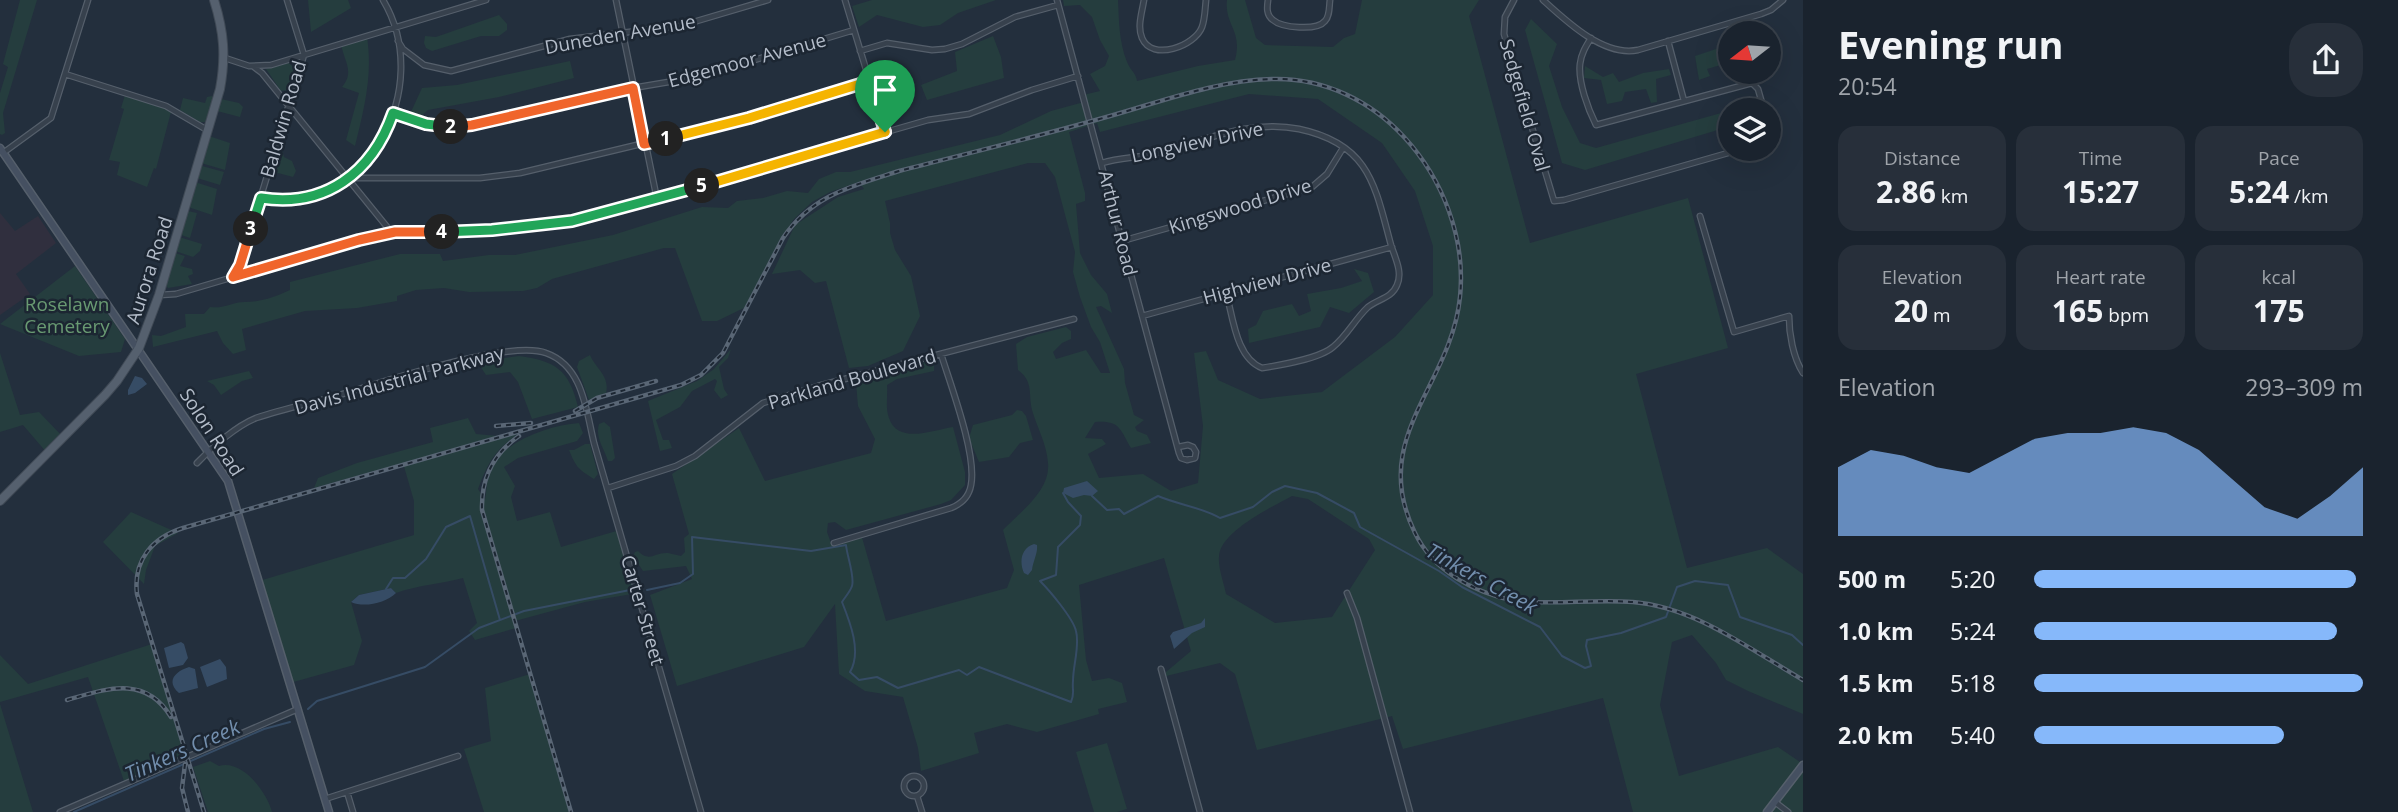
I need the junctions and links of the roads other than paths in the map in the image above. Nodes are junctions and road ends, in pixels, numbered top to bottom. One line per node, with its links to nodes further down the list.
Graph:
1 (88, 0): 29 (street)
2 (214, 0): 27 (main road, Aurora Road)
3 (287, 0): 26 (street, Baldwin Road)
4 (383, 0): 18 (street)
5 (391, 0): 18 (street)
6 (486, 0): 19 (street)
7 (615, 0): 21 (street)
8 (768, 0): 21 (street, Duneden Avenue)
9 (845, 0): 20 (street)
10 (1144, 0): 11 (street)
11 (1206, 0)
12 (1268, 0): 13 (street)
13 (1330, 0)
14 (1514, 0): 42 (street, Sedgefield Oval)
15 (1543, 0): 22 (street)
16 (1783, 0): 24 (street)
17 (1057, 2): 25 (street); 30 (street, Arthur Road)
18 (390, 12): 19 (street)
19 (395, 28): 23 (street); 26 (street)
20 (854, 30): 25 (street); 32 (street, Edgemoor Avenue)
21 (622, 32): 23 (street, Duneden Avenue); 32 (street)
22 (1591, 38): 24 (street); 34 (street)
23 (398, 41): 36 (street)
24 (1668, 41): 34 (street)
25 (860, 51): 31 (street)
26 (304, 55): 28 (street); 35 (street, Baldwin Road)
27 (225, 58): 28 (street); 37 (main road, Aurora Road)
28 (253, 66): 35 (street)
29 (65, 74): 37 (street); 41 (street)
30 (1078, 76): 38 (street); 43 (street, Arthur Road)
31 (870, 81): 38 (street); 39 (street)
32 (633, 88): 36 (street, Edgemoor Avenue); 39 (street)
33 (1761, 98): 34 (street)
34 (1684, 101)
35 (288, 104): 44 (street); 45 (street, Baldwin Road)
36 (393, 113): 44 (street)
37 (209, 131): 53 (main road, Aurora Road)
38 (885, 132): 46 (street)
39 (644, 144): 44 (street); 46 (street)
40 (1343, 148): 43 (street, Longview Drive); 49 (street, Kingswood Drive); 50 (street, Longview Drive)
41 (2, 150): 56 (street, Solon Road)
42 (1718, 156)
43 (1102, 163): 49 (street, Arthur Road)
44 (349, 178): 45 (street); 48 (street)
45 (261, 198): 51 (street, Baldwin Road)
46 (657, 199): 48 (street)
47 (1700, 216): 58 (street)
48 (392, 233): 51 (street)
49 (1122, 241): 54 (street, Arthur Road)
50 (1392, 247): 52 (street, Highview Drive); 52 (street, Longview Drive)
51 (233, 277): 53 (street)
52 (1226, 292): 54 (street, Highview Drive)
53 (159, 295): 56 (main road, Aurora Road)
54 (1142, 316): 60 (street, Arthur Road)
55 (1074, 319): 57 (street, Parkland Boulevard)
56 (138, 350): 61 (street, Solon Road); 64 (main road, Aurora Road)
57 (941, 354): 63 (street, Parkland Boulevard); 65 (street)
58 (1803, 373)
59 (585, 407): 61 (street, Davis Industrial Parkway); 63 (street, Carter Street)
60 (1178, 447)
61 (208, 451): 62 (street, Davis Industrial Parkway); 68 (street, Solon Road)
62 (197, 463)
63 (608, 488): 78 (street, Carter Street)
64 (0, 501)
65 (834, 542)
66 (1347, 593): 81 (street)
67 (1161, 669): 80 (street)
68 (298, 709): 73 (street, Solon Road); 75 (street)
69 (458, 756): 71 (street)
70 (1803, 765): 74 (street)
71 (347, 792): 73 (street); 77 (street)
72 (918, 796): 72 (street); 79 (street)
73 (325, 799): 76 (street, Solon Road)
74 (1775, 802): 82 (street); 83 (street)
75 (60, 812)
76 (329, 812)
77 (353, 812)
78 (701, 812)
79 (922, 812)
80 (1200, 812)
81 (1410, 812)
82 (1767, 812)
83 (1788, 812)

